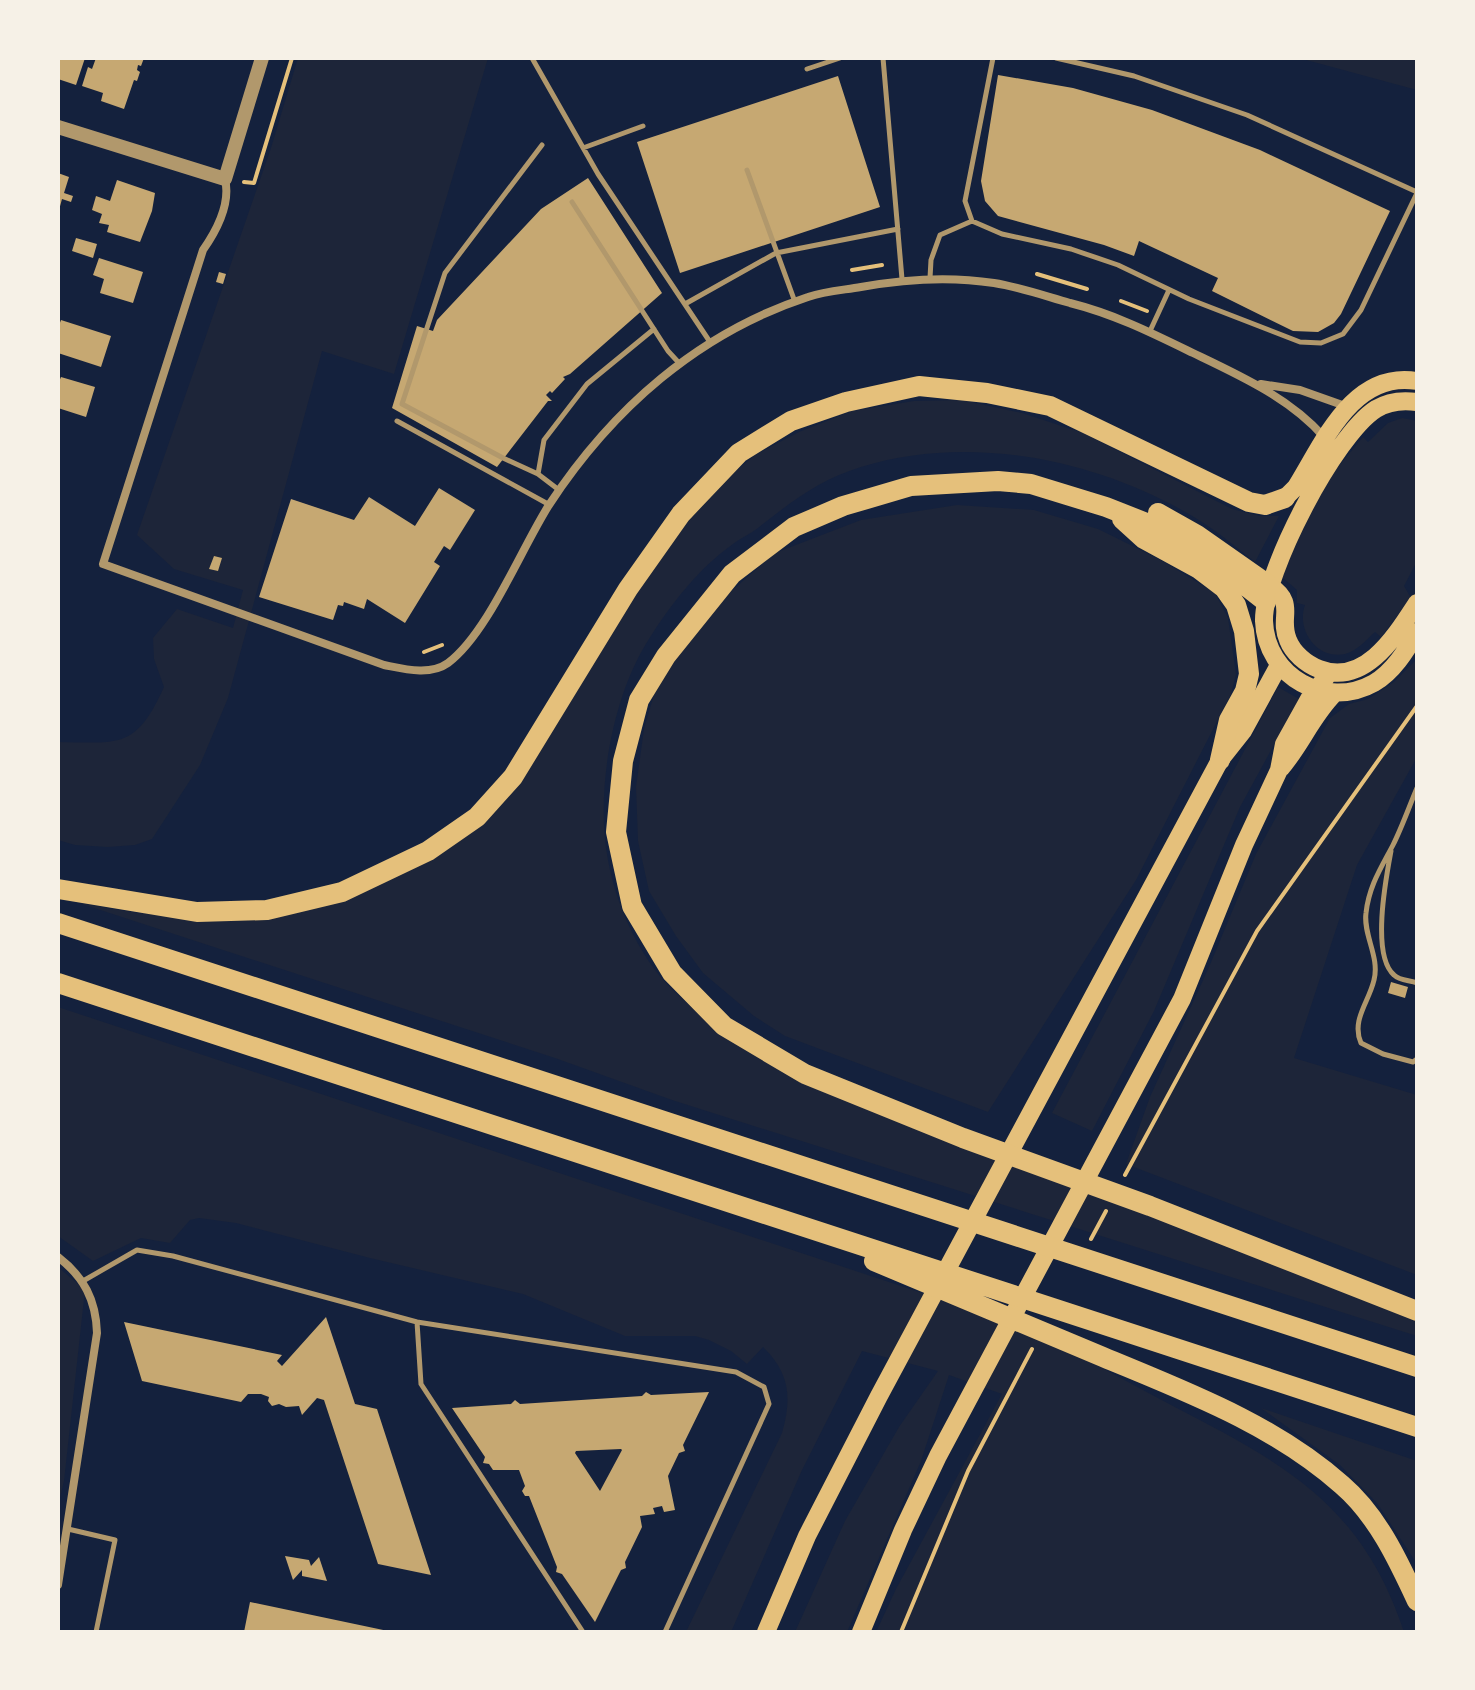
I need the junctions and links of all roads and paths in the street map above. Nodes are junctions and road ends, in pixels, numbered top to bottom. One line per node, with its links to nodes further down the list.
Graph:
1 (262, 58): 14 (street)
2 (292, 58): 15 (path)
3 (532, 58): 12 (lane)
4 (840, 58): 8 (lane)
5 (883, 58): 19 (lane)
6 (993, 58): 18 (lane)
7 (1056, 58): 16 (lane)
8 (807, 69)
9 (643, 126): 12 (lane)
10 (58, 127): 14 (street)
11 (542, 145): 42 (lane)
12 (583, 148): 30 (lane)
13 (747, 170): 20 (lane)
14 (225, 179): 45 (street)
15 (243, 181)
16 (1417, 193): 27 (lane)
17 (572, 202): 32 (lane)
18 (972, 221): 24 (lane); 27 (lane)
19 (898, 229): 20 (lane); 21 (lane)
20 (776, 253): 29 (lane); 30 (lane)
21 (901, 263): 22 (path); 25 (lane)
22 (839, 273)
23 (1033, 273): 26 (path)
24 (930, 278): 25 (street); 33 (street)
25 (902, 279): 29 (street)
26 (1088, 289)
27 (1169, 290): 31 (lane)
28 (1118, 299): 31 (path)
29 (795, 302): 34 (street)
30 (685, 304): 34 (lane)
31 (1157, 316): 33 (lane)
32 (654, 329): 35 (lane); 42 (lane)
33 (1150, 331): 37 (street)
34 (710, 342): 35 (street)
35 (680, 364): 43 (street)
36 (1415, 378): 39 (main road)
37 (1256, 384): 39 (street); 41 (street)
38 (1417, 401): 41 (main road)
39 (1348, 407): 41 (main road)
40 (397, 421): 45 (lane)
41 (1332, 445): 44 (main road); 47 (main road)
42 (538, 474): 43 (lane)
43 (560, 491): 45 (street)
44 (1285, 498): 59 (highway)
45 (549, 505)
46 (1106, 507): 47 (highway); 56 (highway); 68 (highway)
47 (1268, 594): 52 (main road); 53 (main road)
48 (1417, 603): 53 (main road)
49 (452, 635): 51 (path)
50 (1416, 635): 54 (main road)
51 (419, 653)
52 (1279, 665): 54 (main road); 56 (main road)
53 (1330, 672): 54 (main road)
54 (1324, 692): 80 (main road)
55 (1417, 706): 64 (path)
56 (1220, 760): 79 (main road)
57 (1417, 788): 58 (lane)
58 (1392, 846): 62 (lane); 63 (lane)
59 (58, 889)
60 (58, 923): 70 (highway)
61 (58, 983): 65 (highway)
62 (1417, 983)
63 (1417, 1059)
64 (1157, 1114)
65 (733, 1203): 72 (highway); 75 (highway)
66 (58, 1257): 67 (street)
67 (83, 1281): 69 (lane); 73 (street)
68 (1417, 1311)
69 (417, 1322): 77 (lane); 78 (lane)
70 (1417, 1367)
71 (998, 1414): 81 (path)
72 (1417, 1427)
73 (68, 1529): 74 (street); 76 (lane)
74 (58, 1585)
75 (1417, 1601)
76 (96, 1632)
77 (583, 1632)
78 (665, 1632)
79 (766, 1632)
80 (861, 1632)
81 (901, 1632)

